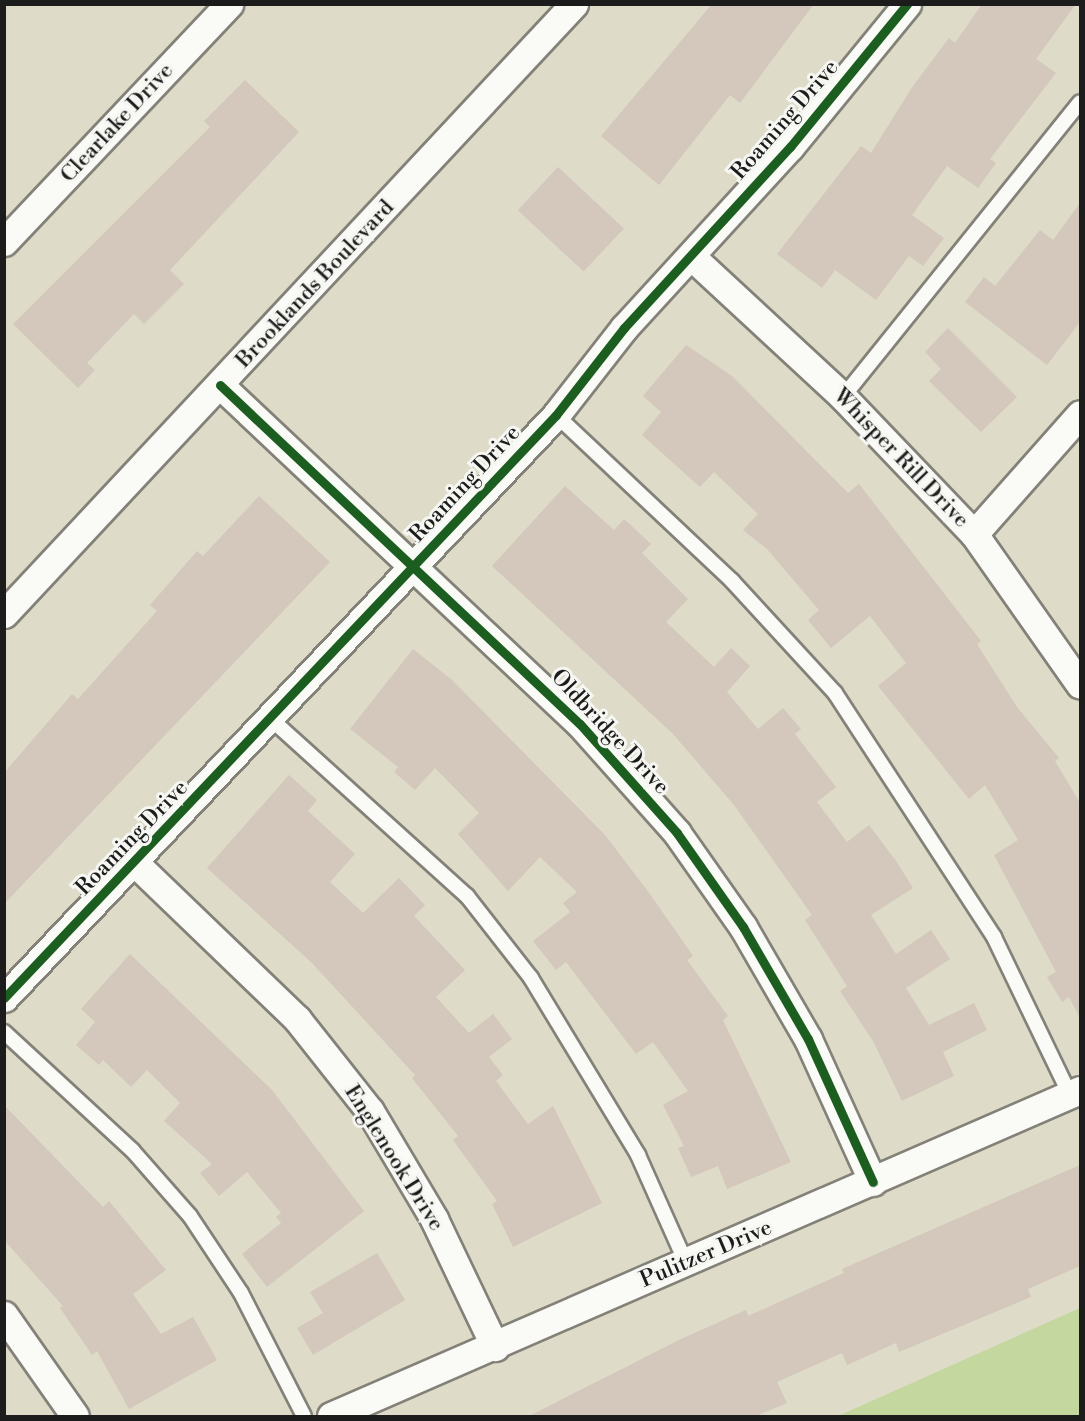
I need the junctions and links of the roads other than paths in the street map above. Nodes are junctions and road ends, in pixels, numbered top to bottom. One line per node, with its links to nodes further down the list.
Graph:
1 (229, 4): 5 (street, Clearlake Drive)
2 (574, 4): 7 (street, Brooklands Boulevard)
3 (907, 4): 6 (street, Roaming Drive)
4 (1080, 102): 8 (lane)
5 (4, 242)
6 (691, 256): 8 (street, Whisper Rill Drive); 10 (street, Roaming Drive)
7 (220, 385): 12 (street, Oldbridge Drive); 13 (street, Brooklands Boulevard)
8 (843, 397): 11 (street, Whisper Rill Drive)
9 (1080, 414): 11 (street)
10 (556, 415): 12 (street, Roaming Drive); 19 (lane)
11 (974, 534): 14 (street, Whisper Rill Drive)
12 (415, 565): 15 (street, Roaming Drive); 20 (street, Oldbridge Drive)
13 (4, 614)
14 (1080, 685)
15 (272, 720): 16 (street, Roaming Drive); 21 (lane)
16 (135, 863): 17 (street, Roaming Drive); 23 (street, Englenook Drive)
17 (4, 998)
18 (4, 1032): 25 (lane)
19 (1075, 1093): 20 (street, Pulitzer Drive)
20 (873, 1182): 21 (street, Pulitzer Drive)
21 (686, 1263): 23 (street, Pulitzer Drive)
22 (4, 1316): 24 (street)
23 (495, 1347): 26 (street, Pulitzer Drive)
24 (75, 1416)
25 (304, 1416)
26 (331, 1416)

